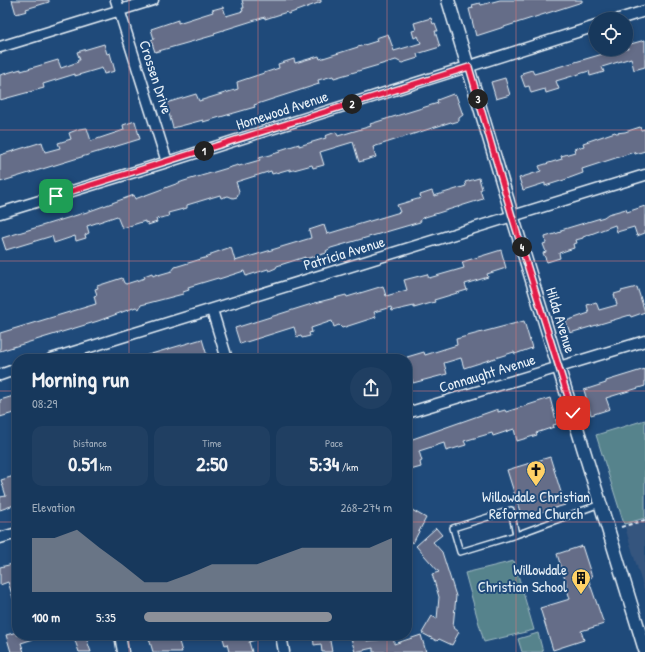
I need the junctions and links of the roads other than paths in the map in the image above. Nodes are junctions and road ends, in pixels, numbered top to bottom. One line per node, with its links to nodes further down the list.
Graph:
1 (116, 0): 4 (street, Crossen Drive)
2 (153, 0): 4 (street)
3 (448, 0): 9 (street, Hilda Avenue)
4 (119, 11): 8 (street); 10 (street, Crossen Drive)
5 (645, 11): 6 (street)
6 (633, 15)
7 (589, 28): 9 (street, Homewood Avenue)
8 (0, 47)
9 (469, 67): 10 (street, Homewood Avenue); 13 (street, Hilda Avenue)
10 (167, 162): 12 (street, Homewood Avenue)
11 (645, 175): 13 (street, Patricia Avenue)
12 (0, 213)
13 (512, 216): 14 (street, Patricia Avenue); 18 (street, Hilda Avenue)
14 (212, 310): 16 (street, Patricia Avenue); 17 (street)
15 (645, 341): 18 (street, Connaught Avenue)
16 (67, 354)
17 (225, 354)
18 (559, 367): 21 (street, Connaught Avenue); 22 (street, Hilda Avenue)
19 (12, 370): 20 (street)
20 (0, 374)
21 (412, 411)
22 (601, 504): 24 (lane); 28 (street, Hilda Avenue)
23 (12, 534): 25 (street)
24 (516, 535): 24 (lane)
25 (0, 538)
26 (121, 640): 29 (street)
27 (283, 640): 30 (street)
28 (645, 650)
29 (123, 652)
30 (284, 652)

